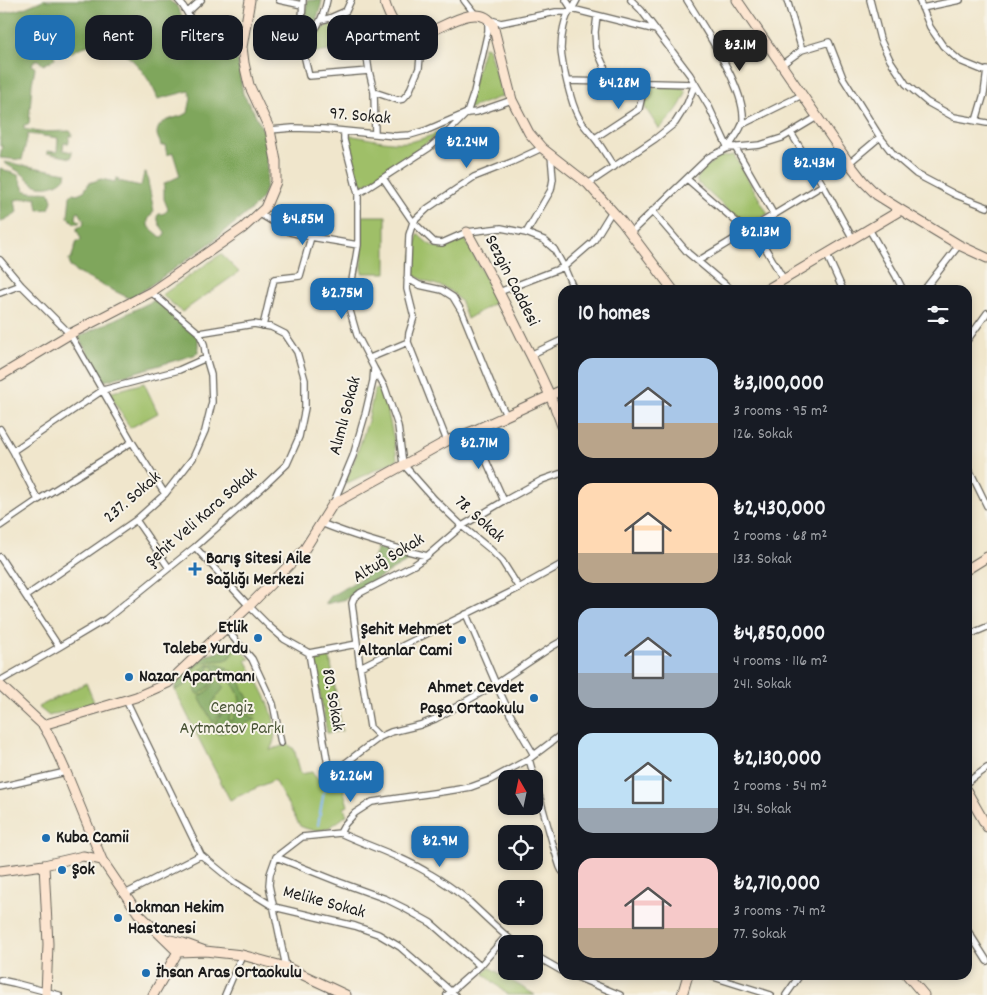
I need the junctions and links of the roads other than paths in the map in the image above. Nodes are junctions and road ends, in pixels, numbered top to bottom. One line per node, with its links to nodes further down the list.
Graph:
1 (178, 0): 21 (street)
2 (201, 0): 21 (street)
3 (250, 0): 32 (street)
4 (279, 0): 18 (street)
5 (327, 0): 27 (street)
6 (351, 0): 27 (street)
7 (384, 0): 25 (street)
8 (464, 0): 22 (street)
9 (566, 0): 20 (street)
10 (577, 0): 20 (street)
11 (631, 0): 31 (street)
12 (687, 0): 52 (street)
13 (737, 0): 38 (street)
14 (789, 0): 33 (street)
15 (870, 0): 50 (street)
16 (920, 0): 19 (street)
17 (960, 0): 19 (street)
18 (302, 2): 24 (street)
19 (922, 8): 39 (street)
20 (570, 10): 26 (street); 28 (street); 41 (street)
21 (188, 12): 23 (street)
22 (474, 13): 28 (street); 30 (street)
23 (190, 15)
24 (302, 15)
25 (390, 15)
26 (597, 16): 31 (street); 42 (street)
27 (321, 20): 29 (street)
28 (491, 20): 47 (street); 48 (street)
29 (317, 26)
30 (438, 28)
31 (656, 30): 44 (street)
32 (243, 41)
33 (802, 50): 38 (street); 57 (street)
34 (243, 55): 53 (street)
35 (305, 60): 40 (street)
36 (367, 60): 40 (street)
37 (420, 60): 45 (street)
38 (781, 65): 46 (street)
39 (987, 71): 50 (street)
40 (369, 72): 45 (street)
41 (567, 81): 42 (street); 58 (street)
42 (607, 82): 43 (street)
43 (645, 83): 44 (street); 58 (street)
44 (695, 84): 61 (street); 64 (street)
45 (374, 92): 56 (street)
46 (802, 95): 49 (street); 52 (street)
47 (512, 100): 48 (street, 97. Sokak); 60 (street)
48 (467, 113): 56 (street, 97. Sokak); 65 (street)
49 (817, 117): 55 (street); 63 (street)
50 (976, 121): 51 (street)
51 (987, 123)
52 (743, 124): 61 (street)
53 (270, 130): 54 (street, 97. Sokak); 74 (street)
54 (344, 132): 56 (street, 97. Sokak); 69 (street, Alımlı Sokak)
55 (790, 132): 59 (street); 68 (street)
56 (374, 134)
57 (880, 137): 63 (street); 70 (street)
58 (595, 138): 64 (street)
59 (735, 147): 61 (street); 75 (street)
60 (542, 148): 62 (street); 76 (street)
61 (728, 148): 66 (street)
62 (551, 155): 67 (street); 81 (street)
63 (849, 163): 71 (street)
64 (614, 167): 67 (street)
65 (383, 178): 69 (street); 76 (street)
66 (687, 178): 73 (street); 79 (street)
67 (588, 184): 72 (street)
68 (823, 185): 75 (street); 84 (street)
69 (358, 194): 85 (street, Alımlı Sokak)
70 (987, 207)
71 (901, 210): 78 (street); 86 (street)
72 (612, 211): 82 (street); 91 (street)
73 (652, 211): 82 (street); 90 (street)
74 (260, 214): 83 (street); 102 (street)
75 (774, 215): 77 (street)
76 (413, 222): 80 (street); 92 (street)
77 (753, 227): 79 (street); 93 (street)
78 (869, 229): 84 (street); 100 (street)
79 (747, 231): 90 (street)
80 (467, 232): 81 (street); 103 (street, Sezgin Caddesi)
81 (526, 233): 91 (street)
82 (630, 233): 96 (street)
83 (311, 237): 85 (street); 106 (street)
84 (853, 239): 87 (street)
85 (358, 244): 114 (street, Alımlı Sokak)
86 (959, 245): 88 (street); 101 (street)
87 (827, 255): 93 (street); 99 (street)
88 (987, 258)
89 (0, 260): 94 (street)
90 (698, 261): 97 (street)
91 (564, 267): 95 (street); 103 (street)
92 (408, 278): 110 (street); 120 (street)
93 (784, 280): 98 (street)
94 (21, 285): 104 (street); 107 (street)
95 (572, 285)
96 (668, 285)
97 (725, 285)
98 (779, 285)
99 (841, 285)
100 (900, 285)
101 (928, 285)
102 (151, 292): 107 (street); 108 (street)
103 (499, 292): 112 (street, Sezgin Caddesi)
104 (0, 293)
105 (987, 313): 109 (street)
106 (263, 326): 108 (street); 139 (street, Şehit Veli Kara Sokak)
107 (70, 334): 116 (street); 117 (street)
108 (199, 334): 113 (street, 237. Sokak)
109 (972, 334)
110 (408, 342): 114 (street); 124 (street)
111 (558, 342): 112 (street)
112 (530, 355): 119 (street, Sezgin Caddesi)
113 (206, 358): 117 (street); 130 (street, 237. Sokak)
114 (370, 358): 115 (street, Alımlı Sokak)
115 (374, 368): 127 (street); 133 (street, Alımlı Sokak)
116 (0, 376)
117 (104, 390): 125 (street); 126 (street)
118 (558, 392): 119 (street)
119 (551, 396): 120 (street); 121 (street, Sezgin Caddesi)
120 (506, 415): 123 (street)
121 (558, 415)
122 (0, 429): 126 (street)
123 (473, 431): 124 (street); 132 (street)
124 (447, 441): 127 (street)
125 (132, 442): 130 (street); 131 (street)
126 (13, 451): 131 (street)
127 (403, 464): 133 (street); 138 (street, 78. Sokak)
128 (558, 474): 132 (street, Altuğ Sokak)
129 (972, 475): 134 (street)
130 (165, 494): 135 (street, 237. Sokak)
131 (38, 500): 137 (street)
132 (504, 501): 138 (street, Altuğ Sokak)
133 (333, 504): 136 (street)
134 (987, 506)
135 (136, 520): 145 (street); 147 (street, 237. Sokak)
136 (321, 522): 140 (street); 148 (street)
137 (0, 526)
138 (462, 526): 140 (street, Altuğ Sokak); 146 (street, 78. Sokak)
139 (195, 547): 145 (street, Şehit Veli Kara Sokak); 148 (street, 80. Sokak)
140 (427, 556): 154 (street, Altuğ Sokak)
141 (0, 557): 147 (street)
142 (987, 558): 144 (street)
143 (558, 566): 146 (street)
144 (972, 567)
145 (168, 568): 155 (street, Şehit Veli Kara Sokak)
146 (519, 588): 149 (street)
147 (26, 596): 155 (street)
148 (249, 606): 151 (street); 156 (street, 80. Sokak)
149 (466, 614): 157 (street); 159 (street)
150 (987, 627): 152 (street)
151 (225, 628): 161 (street); 165 (street)
152 (972, 633)
153 (558, 643): 159 (street)
154 (357, 644): 156 (street); 157 (street, Altuğ Sokak)
155 (60, 647): 158 (street, Şehit Veli Kara Sokak)
156 (309, 653): 163 (street, 80. Sokak)
157 (360, 667): 163 (street, Altuğ Sokak)
158 (0, 681)
159 (496, 684): 163 (street); 166 (street)
160 (0, 685): 162 (street)
161 (126, 700): 162 (street); 175 (street, Melike Sokak)
162 (43, 725): 168 (street)
163 (380, 737)
164 (558, 737): 166 (street)
165 (281, 743)
166 (531, 757): 173 (street); 179 (street)
167 (987, 768): 169 (street)
168 (66, 772): 170 (street); 174 (street)
169 (972, 778)
170 (0, 787)
171 (972, 801): 172 (street)
172 (987, 828)
173 (340, 834): 177 (street); 184 (street)
174 (95, 844): 176 (street); 178 (street)
175 (201, 855): 182 (street); 183 (street, Melike Sokak)
176 (83, 856): 178 (street); 180 (street)
177 (276, 857): 183 (street); 194 (street)
178 (102, 860): 182 (street)
179 (558, 860)
180 (44, 865): 181 (street); 203 (street)
181 (0, 871)
182 (125, 894): 186 (street)
183 (274, 907): 195 (street); 204 (street, Melike Sokak)
184 (505, 935)
185 (972, 937): 193 (street)
186 (164, 938): 187 (street); 190 (street)
187 (182, 943): 189 (street); 190 (street)
188 (498, 945): 194 (street)
189 (205, 950): 190 (street); 191 (street)
190 (178, 952): 206 (street)
191 (242, 955): 195 (street); 207 (street)
192 (543, 960): 196 (street)
193 (987, 961)
194 (480, 966): 204 (street)
195 (286, 967): 208 (street)
196 (558, 969)
197 (0, 980): 203 (street)
198 (584, 980): 209 (street)
199 (686, 980): 210 (street)
200 (724, 980): 211 (street)
201 (796, 980): 212 (street)
202 (911, 980): 213 (street)
203 (46, 993): 205 (street)
204 (451, 994)
205 (59, 995)
206 (153, 995)
207 (225, 995)
208 (346, 995)
209 (620, 995)
210 (682, 995)
211 (771, 995)
212 (786, 995)
213 (924, 995)

